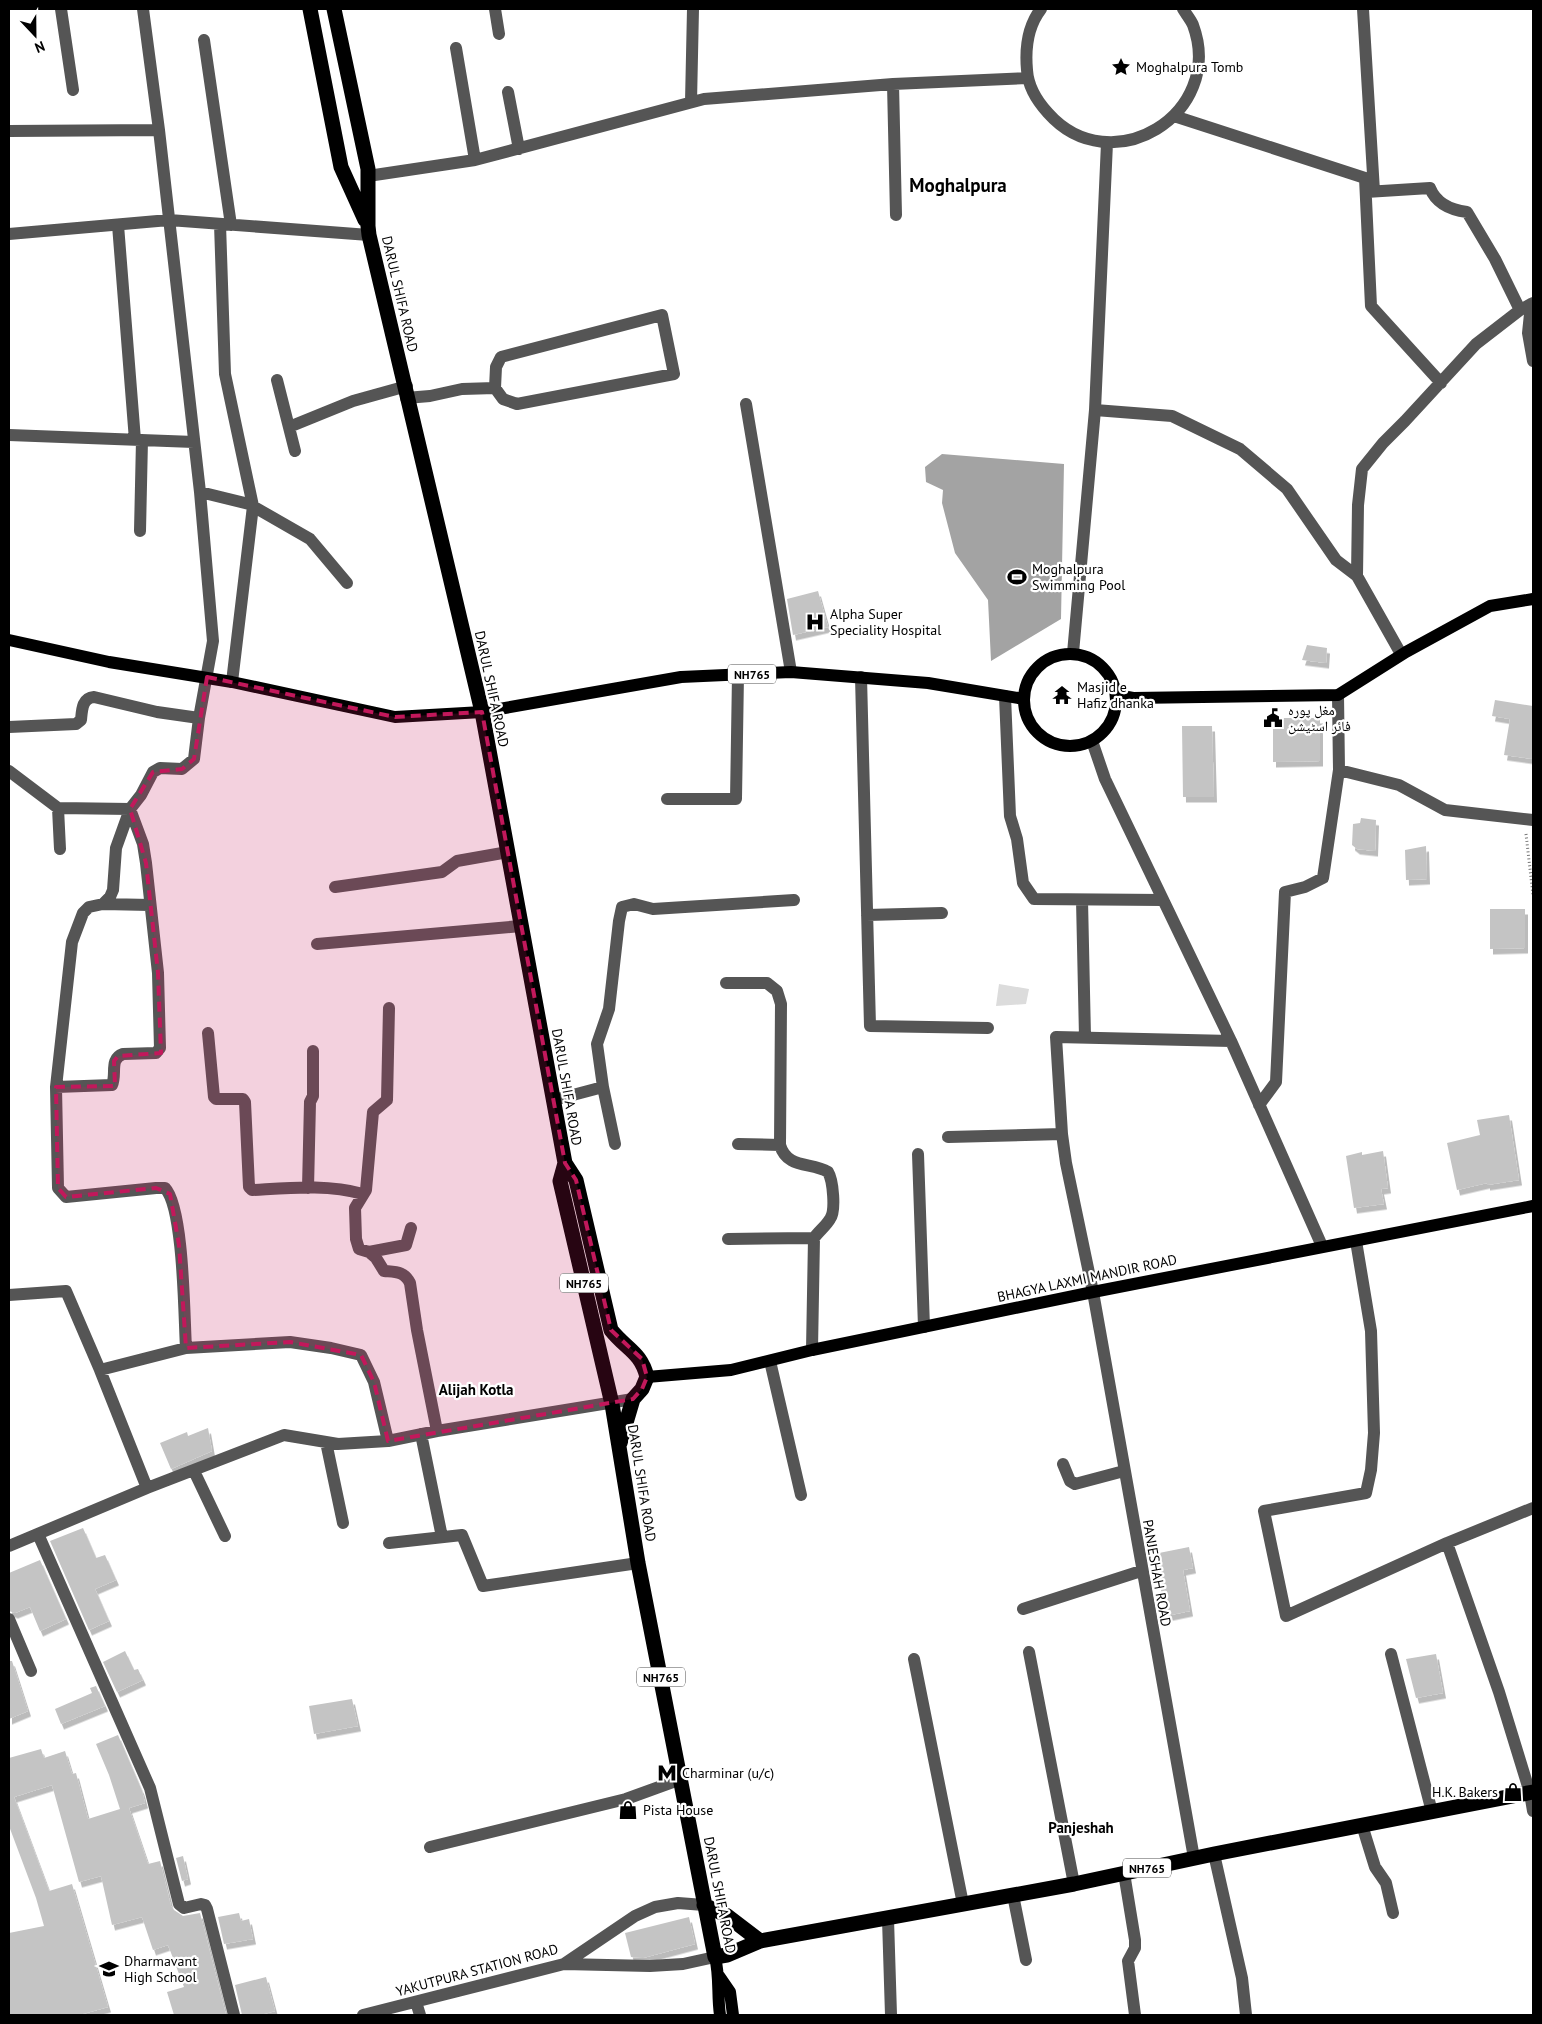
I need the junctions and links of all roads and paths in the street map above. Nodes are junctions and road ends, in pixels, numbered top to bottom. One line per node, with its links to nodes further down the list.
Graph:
1 (62, 9): 15 (street)
2 (143, 9): 21 (street)
3 (310, 9): 19 (highway, DARUL SHIFA ROAD)
4 (334, 9): 18 (highway, DARUL SHIFA ROAD)
5 (495, 9): 10 (street)
6 (693, 9): 17 (street)
7 (1041, 9): 13 (street)
8 (1184, 9): 20 (street)
9 (1363, 9): 27 (street)
10 (499, 34)
11 (204, 40): 31 (street)
12 (456, 48): 25 (street)
13 (1027, 78): 14 (street); 23 (street)
14 (893, 84): 17 (street); 28 (street)
15 (72, 90)
16 (508, 92): 24 (street)
17 (692, 102): 24 (street)
18 (355, 106): 19 (highway); 26 (highway, DARUL SHIFA ROAD)
19 (330, 110): 32 (highway, DARUL SHIFA ROAD)
20 (1174, 116): 23 (street); 27 (street)
21 (159, 130): 22 (street); 29 (street)
22 (9, 131)
23 (1107, 143): 42 (street)
24 (519, 149): 25 (street)
25 (475, 160): 26 (street)
26 (368, 176): 32 (highway, DARUL SHIFA ROAD)
27 (1370, 191): 35 (street); 38 (street)
28 (896, 215)
29 (169, 220): 30 (street); 31 (street); 46 (street)
30 (118, 224): 33 (street); 45 (street)
31 (225, 224): 32 (street); 49 (street)
32 (368, 231): 40 (highway, DARUL SHIFA ROAD)
33 (9, 234)
34 (1532, 303): 35 (street); 36 (street)
35 (1520, 310): 38 (street)
36 (1533, 361)
37 (277, 380): 43 (street)
38 (1441, 383): 51 (street)
39 (495, 388): 39 (street); 40 (street)
40 (409, 392): 43 (street); 66 (highway, DARUL SHIFA ROAD)
41 (746, 404): 57 (street)
42 (1095, 410): 51 (street); 55 (street)
43 (289, 427): 47 (street)
44 (9, 435): 45 (street)
45 (138, 440): 46 (street); 50 (street)
46 (194, 442): 48 (street)
47 (295, 451)
48 (200, 492): 49 (street); 59 (street)
49 (252, 506): 52 (street); 61 (street)
50 (140, 531)
51 (1357, 576): 56 (street)
52 (347, 584)
53 (1533, 599): 56 (main road)
54 (9, 640): 59 (main road)
55 (1073, 653): 62 (main road); 65 (main road)
56 (1402, 654): 63 (main road)
57 (791, 672): 58 (main road, NH765); 60 (main road, NH765)
58 (738, 675): 66 (main road, NH765); 72 (street)
59 (207, 677): 61 (main road); 67 (street)
60 (861, 678): 64 (main road, NH765); 86 (street)
61 (232, 682): 66 (main road)
62 (1117, 695): 63 (main road); 69 (main road)
63 (1338, 695): 70 (street)
64 (1005, 696): 65 (main road, NH765); 81 (street)
65 (1024, 699): 69 (main road)
66 (482, 712): 77 (highway, DARUL SHIFA ROAD / NH765)
67 (199, 718): 68 (street); 74 (street)
68 (9, 727)
69 (1092, 741): 82 (street)
70 (1339, 770): 75 (street); 99 (street)
71 (9, 772): 73 (street)
72 (667, 799)
73 (58, 808): 74 (street); 76 (street)
74 (130, 809): 83 (street); 84 (street)
75 (1529, 819): 79 (path)
76 (60, 849)
77 (508, 852): 78 (street); 87 (highway, DARUL SHIFA ROAD / NH765)
78 (335, 887)
79 (1533, 895)
80 (794, 900): 97 (street)
81 (1082, 900): 82 (street); 93 (street)
82 (1163, 900): 94 (street)
83 (103, 904): 84 (street); 96 (street)
84 (150, 906): 96 (street)
85 (942, 913): 86 (street)
86 (867, 915): 91 (street)
87 (521, 926): 88 (street); 98 (highway, DARUL SHIFA ROAD / NH765)
88 (317, 944)
89 (726, 983): 104 (street)
90 (389, 1008): 108 (street)
91 (988, 1028)
92 (208, 1033): 107 (street)
93 (1085, 1037): 94 (street); 100 (street, PANJESHAH ROAD)
94 (1231, 1041): 99 (street)
95 (313, 1051): 107 (street)
96 (56, 1087): 119 (street)
97 (603, 1087): 98 (street); 102 (street)
98 (554, 1100): 106 (highway, DARUL SHIFA ROAD / NH765)
99 (1259, 1105): 114 (street)
100 (1062, 1134): 101 (street); 116 (street, PANJESHAH ROAD)
101 (948, 1137)
102 (615, 1144)
103 (738, 1144): 104 (street)
104 (780, 1145): 111 (street)
105 (918, 1154): 118 (street)
106 (565, 1163): 123 (highway, NH765); 125 (highway, DARUL SHIFA ROAD / NH765)
107 (308, 1188): 108 (street)
108 (362, 1194): 115 (street)
109 (1533, 1206): 113 (main road, BHAGYA LAXMI MANDIR ROAD)
110 (411, 1228): 115 (street)
111 (814, 1238): 112 (street); 120 (street)
112 (728, 1240)
113 (1356, 1241): 114 (main road, BHAGYA LAXMI MANDIR ROAD); 142 (street)
114 (1322, 1246): 116 (main road, BHAGYA LAXMI MANDIR ROAD)
115 (369, 1252): 126 (street)
116 (1093, 1292): 118 (main road, BHAGYA LAXMI MANDIR ROAD); 133 (street, PANJESHAH ROAD)
117 (9, 1294): 122 (street)
118 (924, 1327): 120 (main road, BHAGYA LAXMI MANDIR ROAD)
119 (186, 1348): 122 (street); 128 (street)
120 (812, 1350): 121 (main road, BHAGYA LAXMI MANDIR ROAD)
121 (770, 1361): 123 (main road, BHAGYA LAXMI MANDIR ROAD); 135 (street)
122 (100, 1370): 134 (street)
123 (648, 1377): 124 (highway, NH765)
124 (633, 1399): 125 (street); 130 (highway, NH765)
125 (612, 1404): 126 (street); 130 (highway, DARUL SHIFA ROAD / NH765)
126 (437, 1431): 127 (street)
127 (421, 1434): 128 (street); 140 (street)
128 (388, 1441): 129 (street)
129 (326, 1442): 132 (street); 137 (street)
130 (619, 1448): 144 (highway, DARUL SHIFA ROAD / NH765)
131 (1063, 1464): 133 (street)
132 (194, 1471): 134 (street); 139 (street)
133 (1124, 1471): 145 (street, PANJESHAH ROAD)
134 (147, 1488): 138 (street)
135 (801, 1495)
136 (1533, 1508): 142 (street)
137 (343, 1523)
138 (38, 1534): 143 (street); 173 (street)
139 (225, 1536)
140 (442, 1537): 141 (street); 144 (street)
141 (389, 1543)
142 (1447, 1543): 153 (street)
143 (9, 1546)
144 (638, 1562): 152 (highway, DARUL SHIFA ROAD / NH765)
145 (1142, 1571): 146 (street); 159 (street, PANJESHAH ROAD)
146 (1023, 1610)
147 (9, 1619): 151 (street)
148 (1028, 1652): 161 (street)
149 (1391, 1654): 155 (street)
150 (914, 1659): 163 (street)
151 (31, 1671)
152 (681, 1779): 157 (street); 164 (highway, DARUL SHIFA ROAD / NH765)
153 (1532, 1792): 154 (street); 155 (highway, NH765)
154 (1533, 1811)
155 (1432, 1812): 156 (highway, NH765)
156 (1362, 1825): 158 (highway, NH765); 165 (street)
157 (430, 1847)
158 (1214, 1854): 159 (highway, NH765); 180 (street)
159 (1194, 1858): 160 (highway, NH765)
160 (1124, 1873): 161 (highway, NH765); 179 (street)
161 (1074, 1884): 162 (highway, NH765)
162 (1013, 1895): 163 (highway, NH765); 169 (street)
163 (963, 1904): 166 (highway, NH765)
164 (704, 1905): 167 (highway); 168 (highway, DARUL SHIFA ROAD / NH765); 170 (street, YAKUTPURA STATION ROAD)
165 (1393, 1913)
166 (888, 1919): 167 (highway, NH765); 178 (street)
167 (760, 1941): 168 (highway, NH765)
168 (716, 1957): 170 (street); 171 (main road, DARUL SHIFA ROAD)
169 (1026, 1960)
170 (564, 1964): 172 (street, YAKUTPURA STATION ROAD)
171 (720, 1976): 176 (main road, DARUL SHIFA ROAD); 177 (main road)
172 (416, 2002): 174 (street, YAKUTPURA STATION ROAD); 175 (street)
173 (234, 2015)
174 (363, 2015)
175 (420, 2015)
176 (720, 2015)
177 (733, 2015)
178 (891, 2015)
179 (1135, 2015)
180 (1246, 2015)

